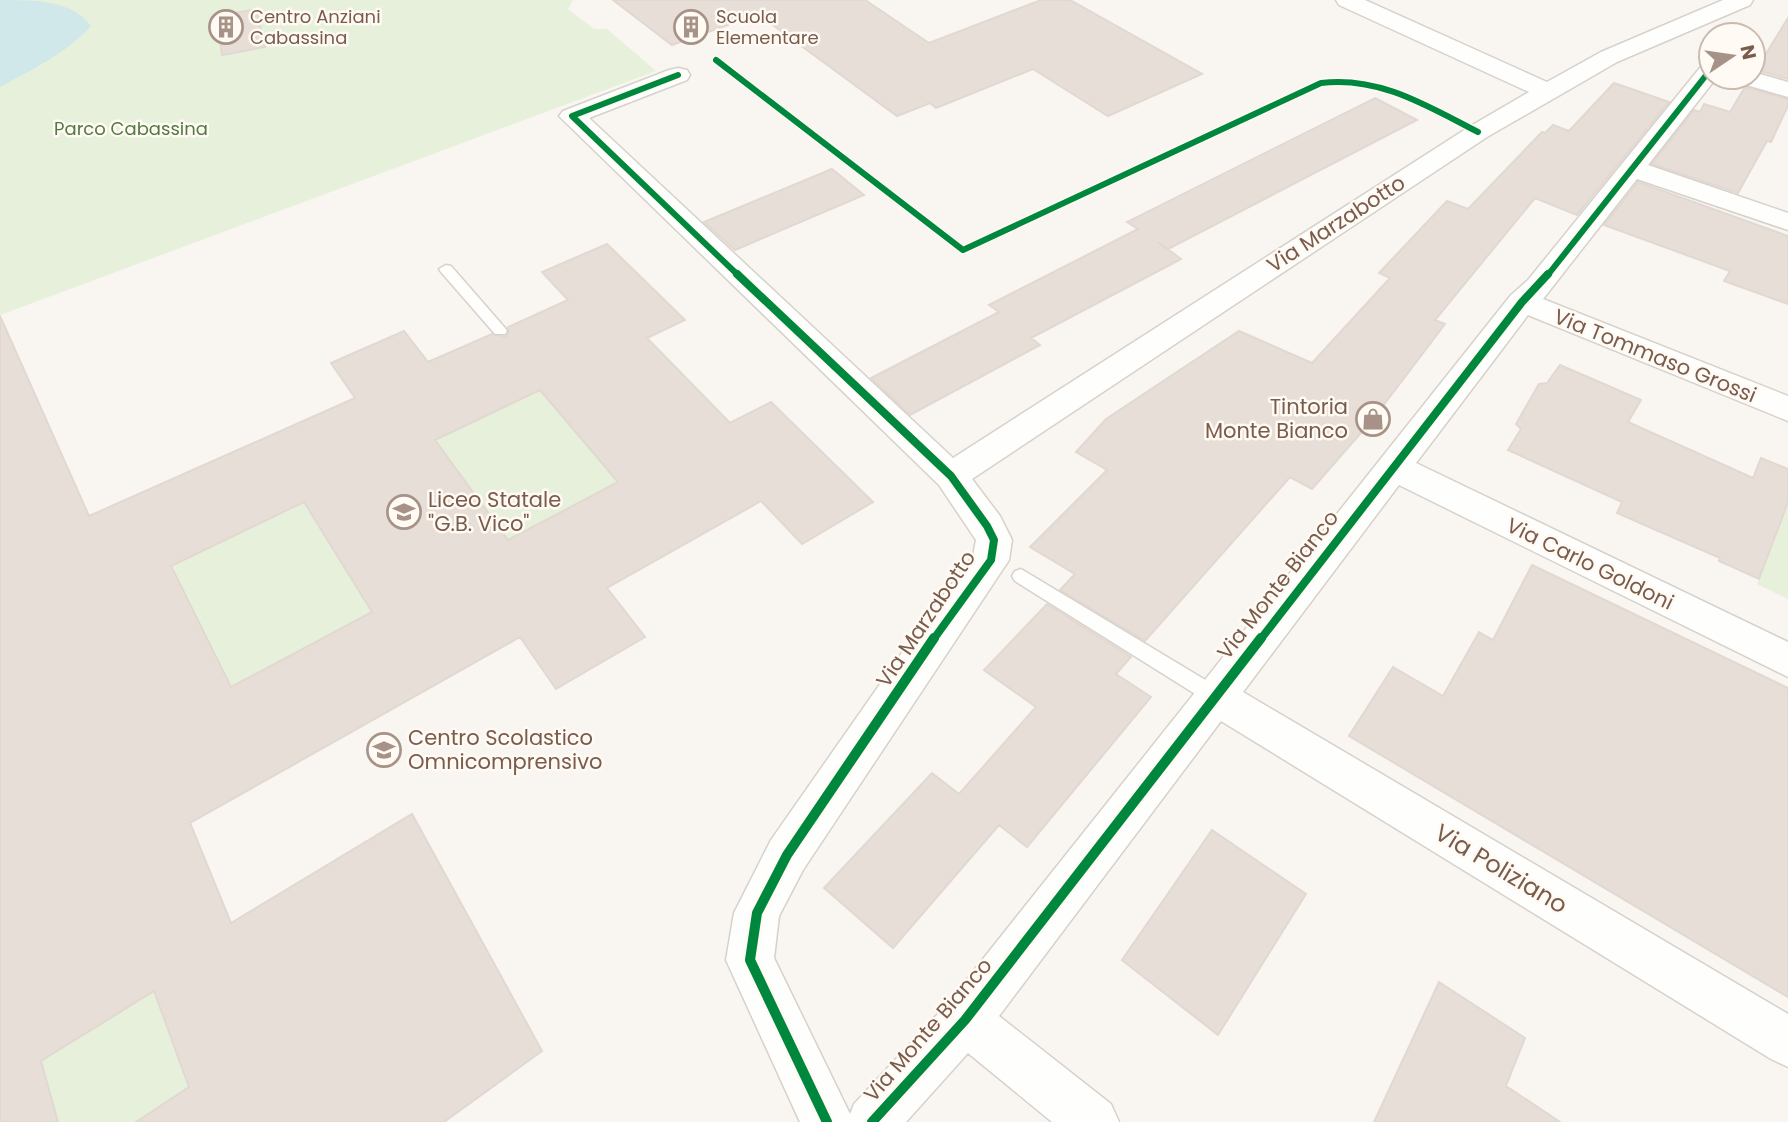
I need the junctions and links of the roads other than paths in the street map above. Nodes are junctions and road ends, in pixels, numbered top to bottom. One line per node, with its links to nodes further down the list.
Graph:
1 (1347, 0): 8 (street)
2 (1751, 0): 3 (street)
3 (1740, 12): 8 (street, Via Marzabotto)
4 (678, 75): 16 (street, Via Marzabotto)
5 (1767, 84): 7 (street)
6 (1697, 87): 9 (street, Via Monte Bianco)
7 (1788, 90)
8 (1548, 92): 16 (street, Via Marzabotto)
9 (1633, 169): 10 (street); 12 (street, Via Monte Bianco)
10 (1788, 222)
11 (446, 269): 13 (lane)
12 (1521, 302): 14 (street, Via Tommaso Grossi); 15 (street, Via Monte Bianco)
13 (500, 331)
14 (1788, 409)
15 (1393, 467): 18 (street, Via Carlo Goldoni); 19 (street, Via Monte Bianco)
16 (951, 475): 22 (street, Via Marzabotto)
17 (1021, 576): 19 (lane)
18 (1788, 660)
19 (1215, 696): 20 (street, Via Monte Bianco); 21 (street, Via Poliziano)
20 (965, 1020): 23 (street, Via Monte Bianco); 24 (street)
21 (1788, 1042)
22 (827, 1122)
23 (872, 1122)
24 (1093, 1122)

